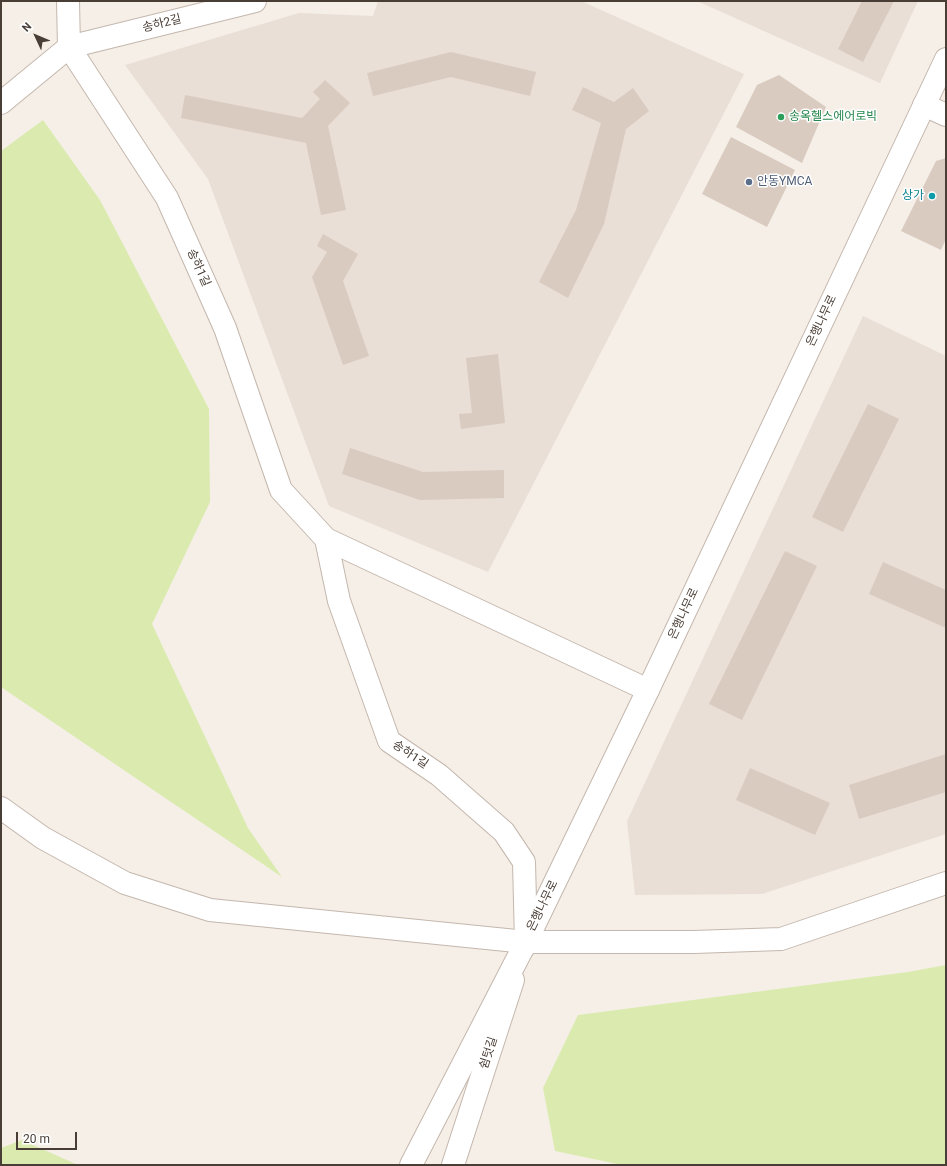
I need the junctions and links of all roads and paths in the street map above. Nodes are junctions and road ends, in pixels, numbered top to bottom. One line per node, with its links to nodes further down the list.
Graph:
1 (68, 1): 3 (street, 송하1길)
2 (254, 1): 3 (street, 송하2길)
3 (70, 46): 5 (street); 8 (street, 송하1길)
4 (946, 58): 6 (street, 은행나무로)
5 (1, 103)
6 (924, 104): 7 (street); 9 (street, 은행나무로)
7 (946, 115)
8 (326, 539): 9 (street, 송하1길); 12 (street, 송하1길)
9 (648, 690): 12 (street, 은행나무로)
10 (1, 808): 12 (street)
11 (946, 883): 12 (street)
12 (526, 942): 13 (street, 은행나무로); 14 (street, 쉼텃길)
13 (411, 1165)
14 (453, 1165)

